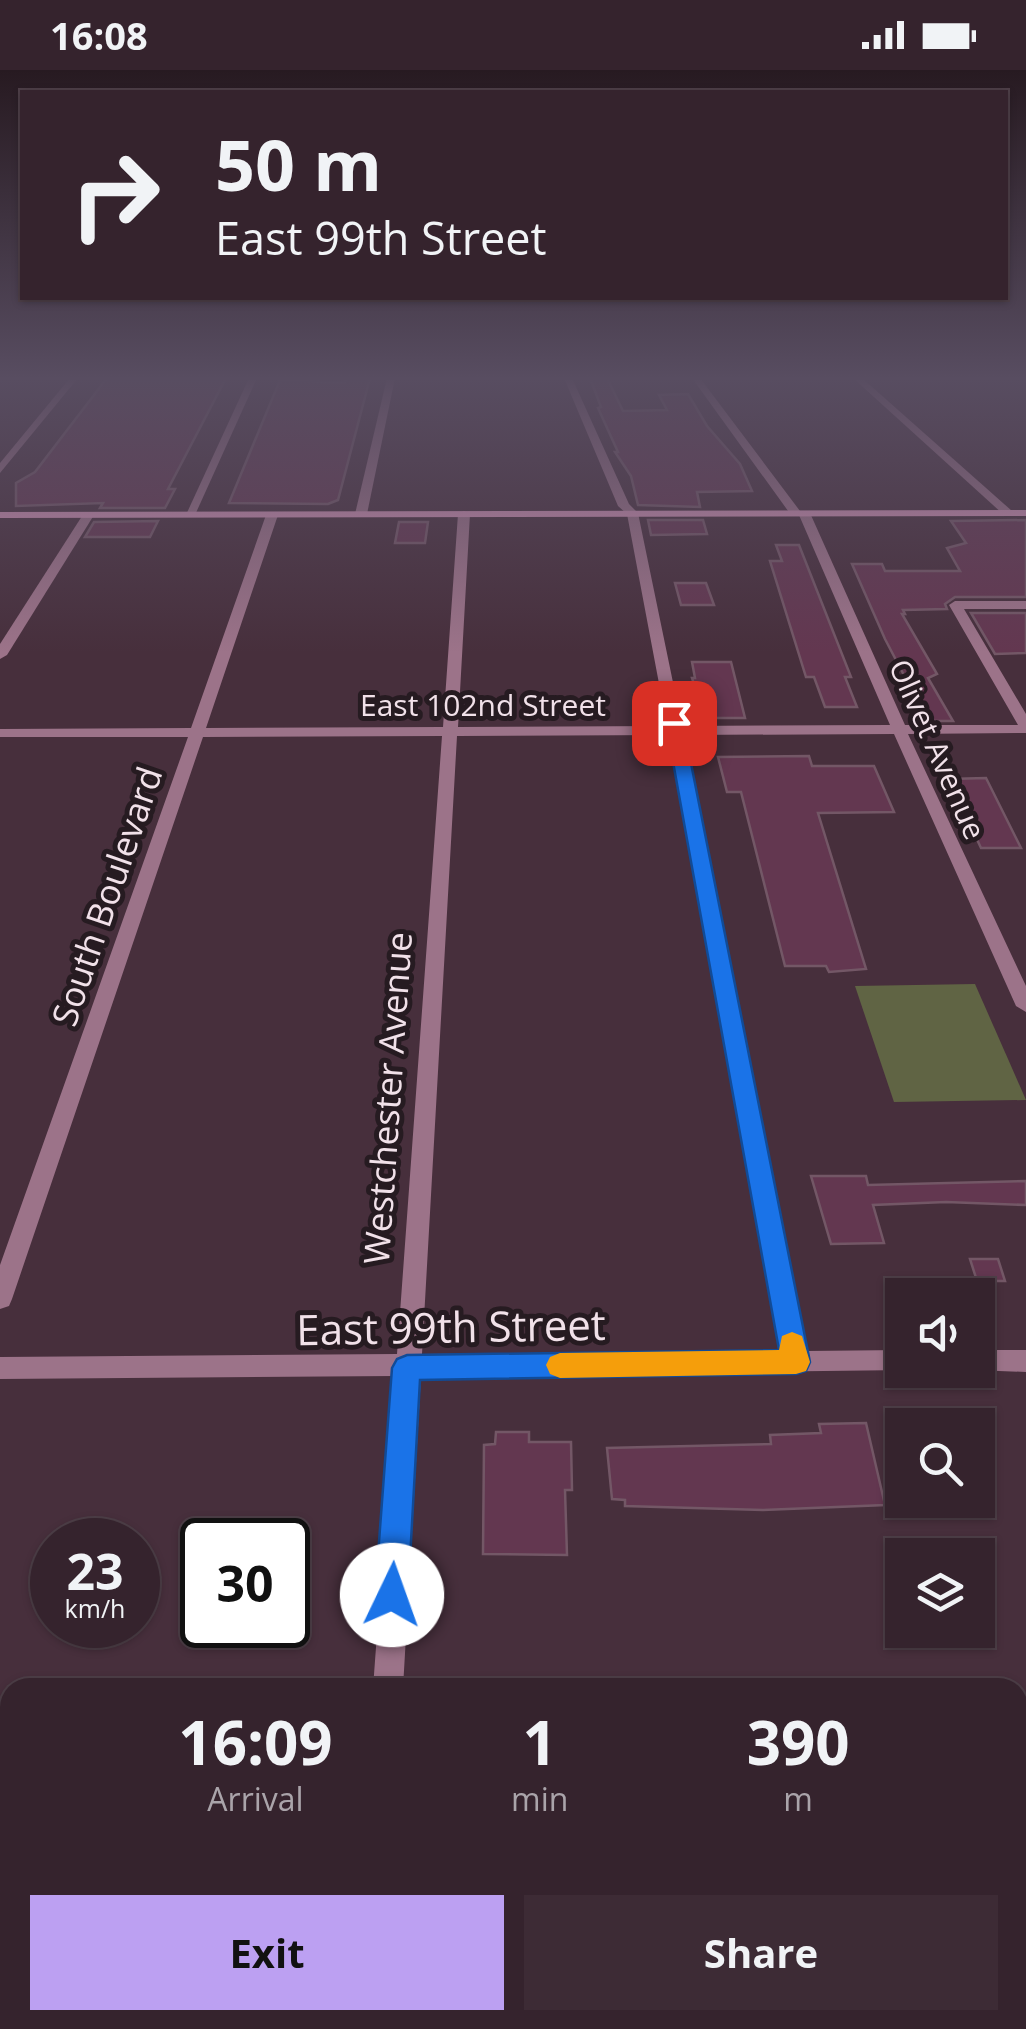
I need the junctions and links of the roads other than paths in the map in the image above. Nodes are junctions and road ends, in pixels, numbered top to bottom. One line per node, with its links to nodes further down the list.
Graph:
1 (211, 469): 15 (street)
2 (370, 469): 11 (street)
3 (608, 469): 8 (street)
4 (766, 469): 9 (street, Olivet Avenue)
5 (960, 469): 6 (street)
6 (1008, 512): 7 (main road); 9 (main road)
7 (1026, 512)
8 (632, 513): 9 (main road); 12 (main road); 21 (street)
9 (800, 513): 19 (street, Olivet Avenue)
10 (272, 514): 11 (main road); 15 (main road); 20 (street, South Boulevard)
11 (360, 514): 12 (main road)
12 (464, 514): 22 (street, Westchester Avenue)
13 (0, 515): 14 (main road)
14 (88, 515): 15 (main road); 17 (street)
15 (190, 515)
16 (1026, 604): 18 (street)
17 (0, 655)
18 (1026, 727): 19 (street, East 102nd Street)
19 (899, 730): 21 (street, East 102nd Street); 24 (street, Olivet Avenue)
20 (198, 731): 22 (street, East 102nd Street); 23 (street, East 102nd Street); 25 (street, South Boulevard)
21 (676, 731): 22 (street, East 102nd Street); 29 (street)
22 (449, 732): 31 (street, Westchester Avenue)
23 (0, 733)
24 (1026, 1006)
25 (0, 1299)
26 (885, 1361): 29 (street, East 99th Street)
27 (995, 1361): 28 (street)
28 (1026, 1361)
29 (796, 1362): 31 (street, East 99th Street)
30 (0, 1368): 31 (street, East 99th Street)
31 (407, 1368): 32 (street, Westchester Avenue)
32 (389, 1678)

